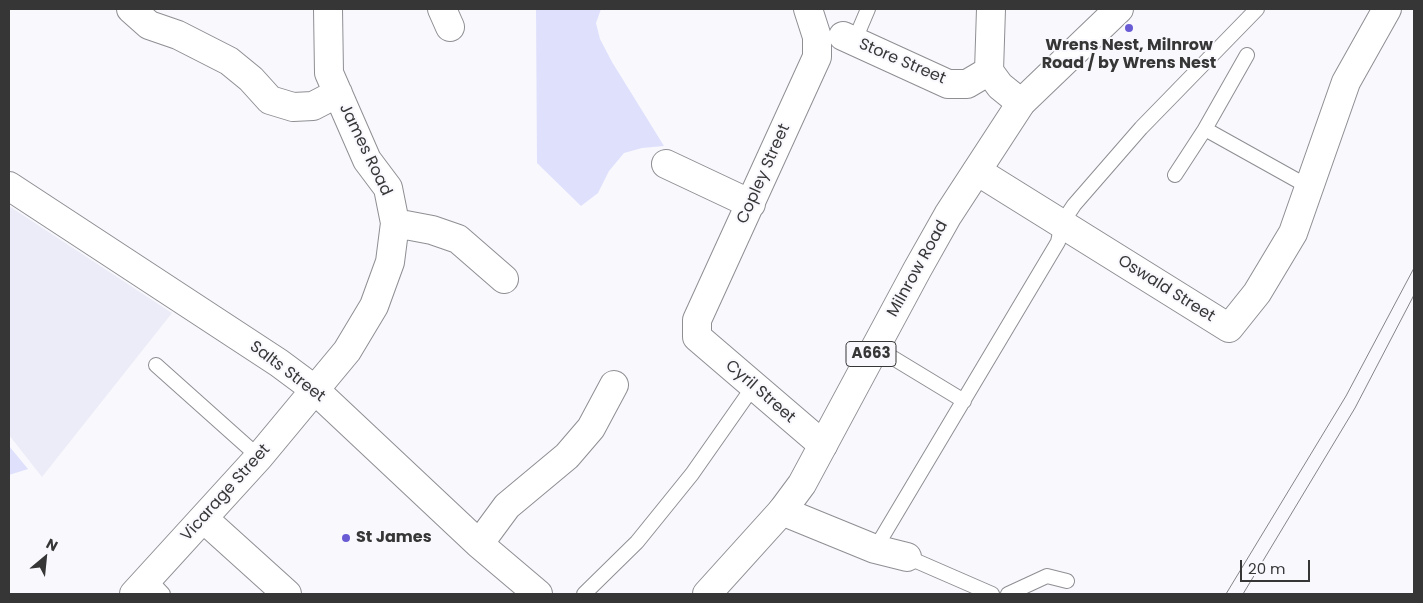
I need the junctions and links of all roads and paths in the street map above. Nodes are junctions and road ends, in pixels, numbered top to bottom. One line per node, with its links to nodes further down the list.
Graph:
1 (132, 9): 12 (street)
2 (328, 9): 12 (street, James Road)
3 (808, 9): 20 (street, Copley Street)
4 (868, 9): 9 (lane)
5 (991, 9): 11 (street)
6 (1119, 9): 13 (street, Milnrow Road / A663)
7 (1257, 9): 22 (lane)
8 (1387, 9): 19 (street, Oswald Street)
9 (848, 39): 11 (street, Store Street)
10 (1247, 55): 14 (lane)
11 (989, 71): 13 (street)
12 (338, 93): 21 (street, James Road)
13 (1021, 103): 16 (street, Milnrow Road / A663)
14 (1205, 129): 17 (lane); 19 (lane)
15 (666, 164): 20 (street)
16 (977, 171): 22 (street, Oswald Street); 25 (street, Milnrow Road / A663)
17 (1175, 175)
18 (9, 186): 29 (street, Salts Street)
19 (1309, 187): 22 (street, Oswald Street)
20 (751, 204): 24 (street, Copley Street)
21 (395, 223): 23 (street); 29 (street, James Road)
22 (1062, 223): 30 (lane)
23 (504, 279)
24 (697, 337): 28 (street, Cyril Street)
25 (875, 347): 30 (lane); 31 (street, Milnrow Road / A663)
26 (156, 366): 32 (lane)
27 (614, 385): 35 (street)
28 (753, 387): 31 (street, Cyril Street); 42 (lane)
29 (314, 390): 32 (street, Vicarage Street); 35 (street, Salts Street)
30 (964, 400): 36 (lane)
31 (823, 445): 33 (street, Milnrow Road / A663)
32 (259, 457): 34 (street, Vicarage Street)
33 (782, 511): 36 (street); 43 (street, Milnrow Road / A663)
34 (204, 519): 39 (street, Vicarage Street); 40 (street)
35 (479, 544): 41 (street, Salts Street)
36 (875, 550): 37 (street)
37 (907, 557): 44 (lane)
38 (1067, 581): 45 (lane)
39 (148, 589)
40 (287, 594)
41 (538, 594)
42 (584, 594)
43 (707, 594)
44 (992, 594)
45 (1008, 594)

